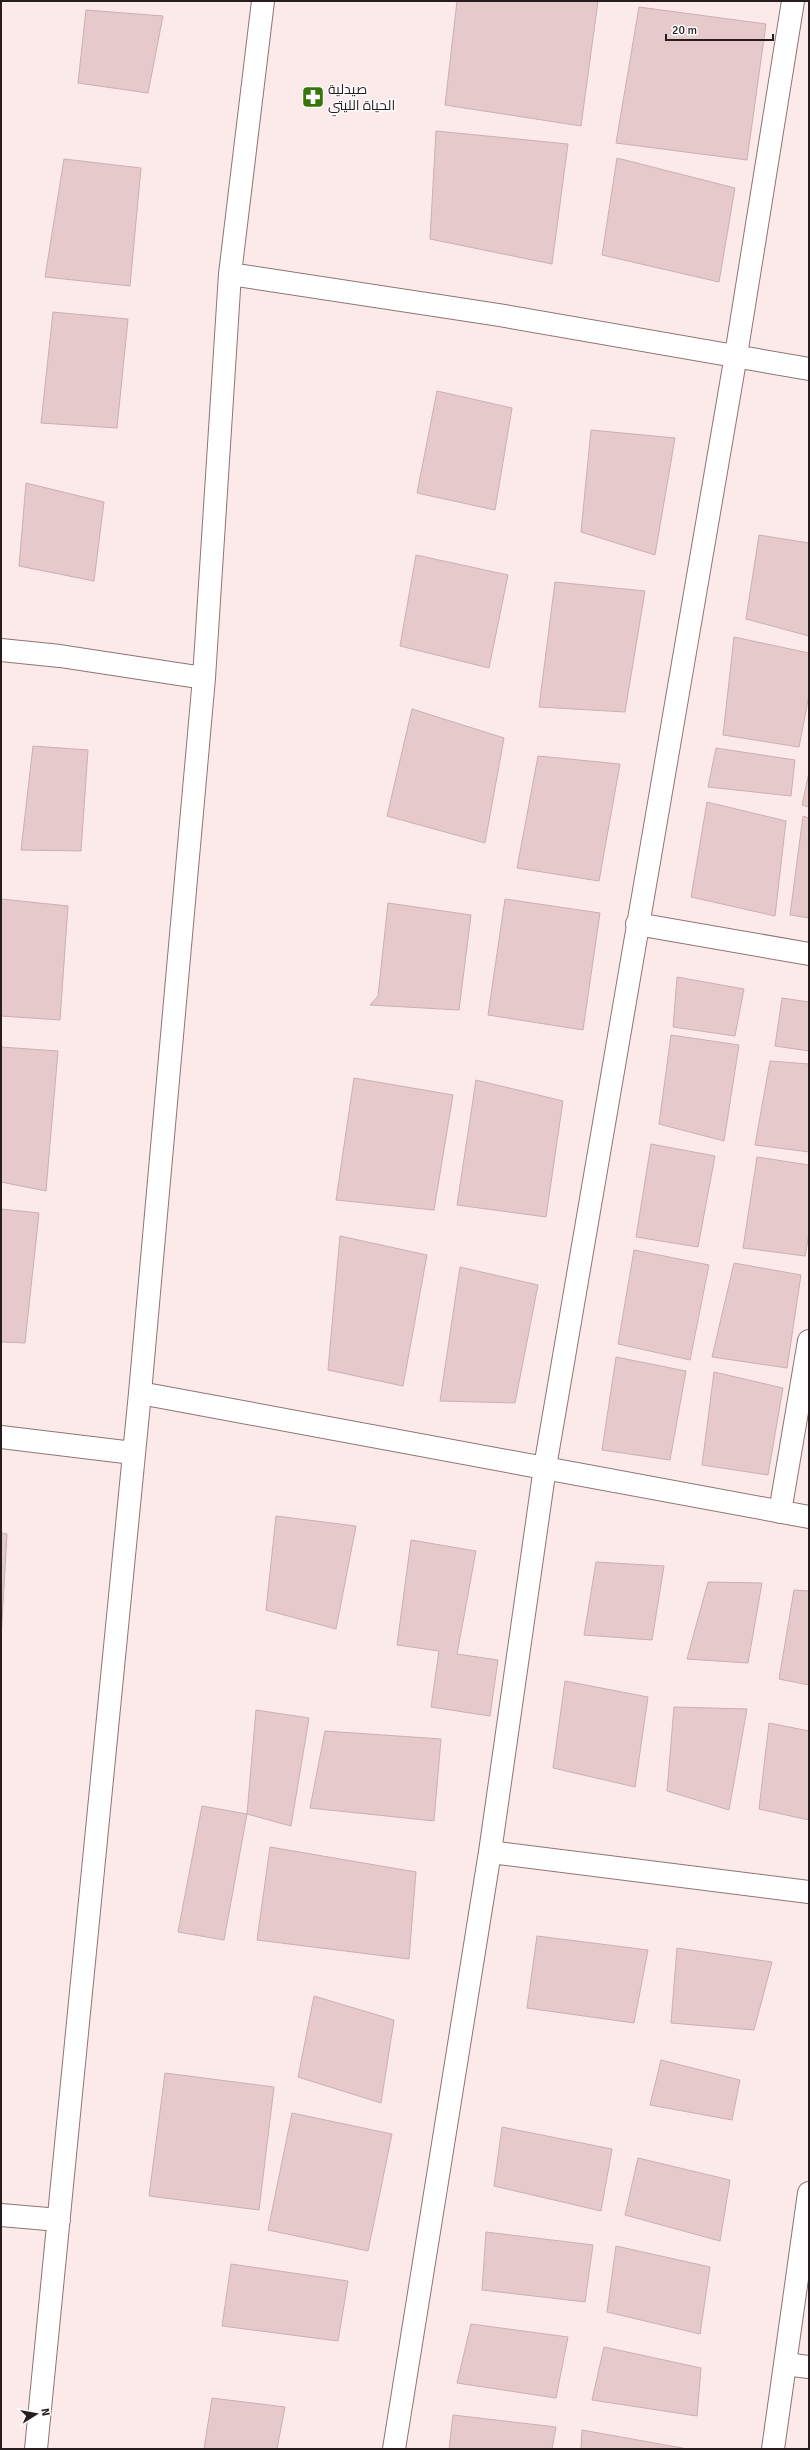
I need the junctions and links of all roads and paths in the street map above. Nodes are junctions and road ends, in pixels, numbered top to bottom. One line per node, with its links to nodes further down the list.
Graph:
1 (263, 1): 3 (street)
2 (793, 1): 4 (street)
3 (230, 274): 4 (street); 7 (street)
4 (736, 355): 5 (street); 8 (street)
5 (809, 369)
6 (1, 650): 7 (street)
7 (204, 678): 11 (street)
8 (637, 924): 9 (street); 14 (street)
9 (809, 954)
10 (809, 1341): 15 (street)
11 (140, 1393): 13 (street); 14 (street)
12 (1, 1437): 13 (street)
13 (133, 1453): 21 (street)
14 (544, 1467): 15 (street); 17 (street)
15 (780, 1512): 16 (street)
16 (809, 1517)
17 (490, 1852): 18 (street); 25 (street)
18 (809, 1892)
19 (809, 2193): 22 (street)
20 (1, 2215): 21 (street)
21 (59, 2220): 24 (street)
22 (785, 2364): 23 (street); 26 (street)
23 (809, 2367)
24 (36, 2449)
25 (394, 2449)
26 (773, 2449)

